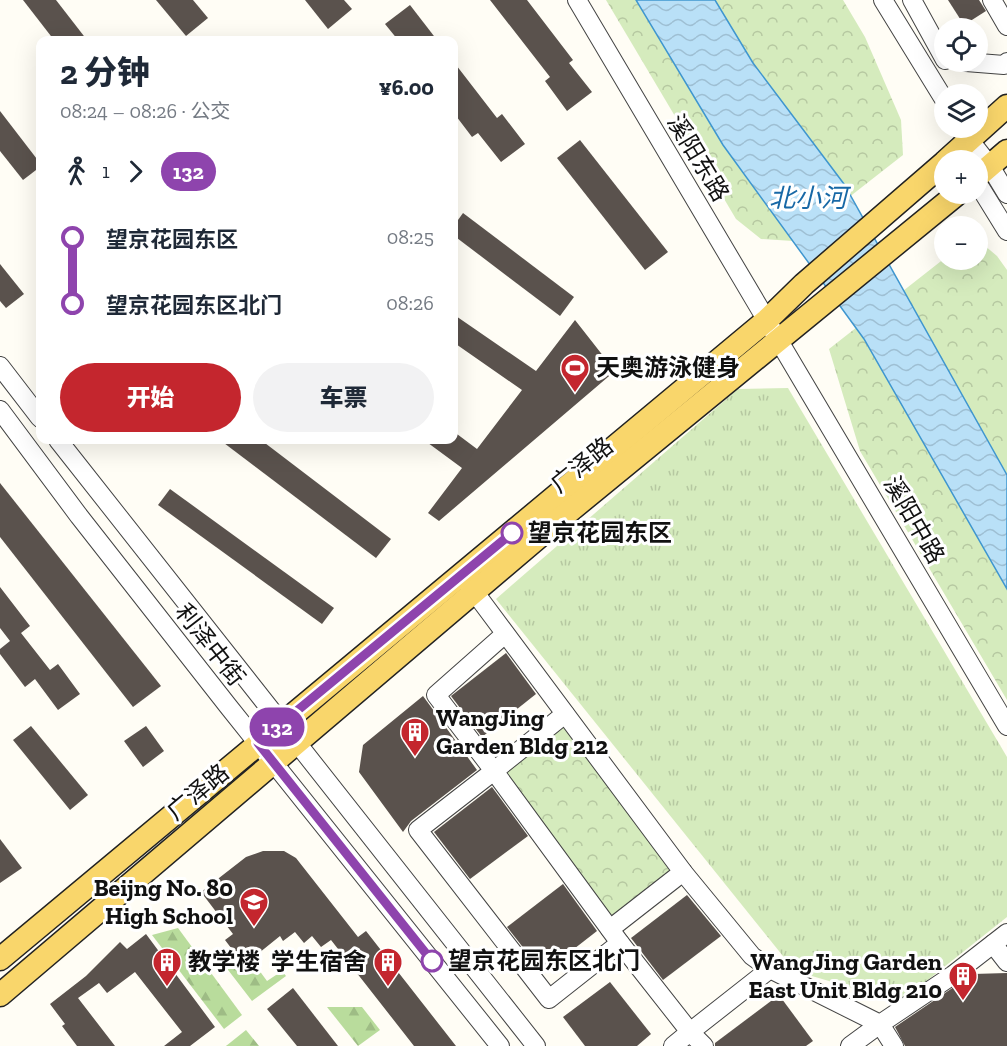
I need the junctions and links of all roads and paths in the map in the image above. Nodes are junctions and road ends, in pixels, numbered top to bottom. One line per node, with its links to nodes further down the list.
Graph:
1 (578, 0): 18 (street, 溪阳东路)
2 (883, 0): 9 (street)
3 (912, 0): 6 (street)
4 (992, 0): 5 (street)
5 (1007, 26)
6 (934, 40)
7 (1007, 62): 8 (street)
8 (988, 64)
9 (935, 84)
10 (1007, 106): 11 (main road, 广泽路)
11 (983, 150)
12 (988, 170): 15 (street)
13 (934, 172): 18 (main road, 广泽路)
14 (988, 181): 17 (street)
15 (1007, 194)
16 (944, 204): 19 (main road, 广泽路)
17 (1007, 231)
18 (767, 320): 19 (street, 溪阳东路); 24 (main road, 广泽路)
19 (779, 339): 24 (main road, 广泽路); 28 (street, 溪阳中路)
20 (0, 366): 22 (street)
21 (0, 410): 30 (street, 利泽中街)
22 (36, 413)
23 (61, 444): 27 (street, 利泽中街)
24 (468, 584): 25 (street); 27 (main road, 广泽路); 29 (main road, 广泽路)
25 (505, 634): 26 (street); 32 (street)
26 (565, 714): 32 (street); 33 (street)
27 (282, 722): 29 (street, 利泽中街); 30 (main road, 广泽路)
28 (1007, 726)
29 (298, 742): 31 (main road, 广泽路); 43 (street, 利泽中街)
30 (258, 743): 31 (street, 利泽中街); 36 (main road, 广泽路)
31 (274, 762): 39 (main road, 广泽路); 42 (street, 利泽中街)
32 (494, 771): 34 (street); 34 (street)
33 (683, 872): 34 (street); 38 (street)
34 (615, 936): 41 (street)
35 (1000, 939): 37 (street); 40 (street)
36 (0, 959)
37 (1007, 962)
38 (770, 969): 40 (street); 41 (street)
39 (0, 995)
40 (880, 1024): 46 (street); 47 (street)
41 (690, 1032): 44 (street); 45 (street)
42 (500, 1046)
43 (536, 1046)
44 (673, 1046)
45 (704, 1046)
46 (850, 1046)
47 (894, 1046)

